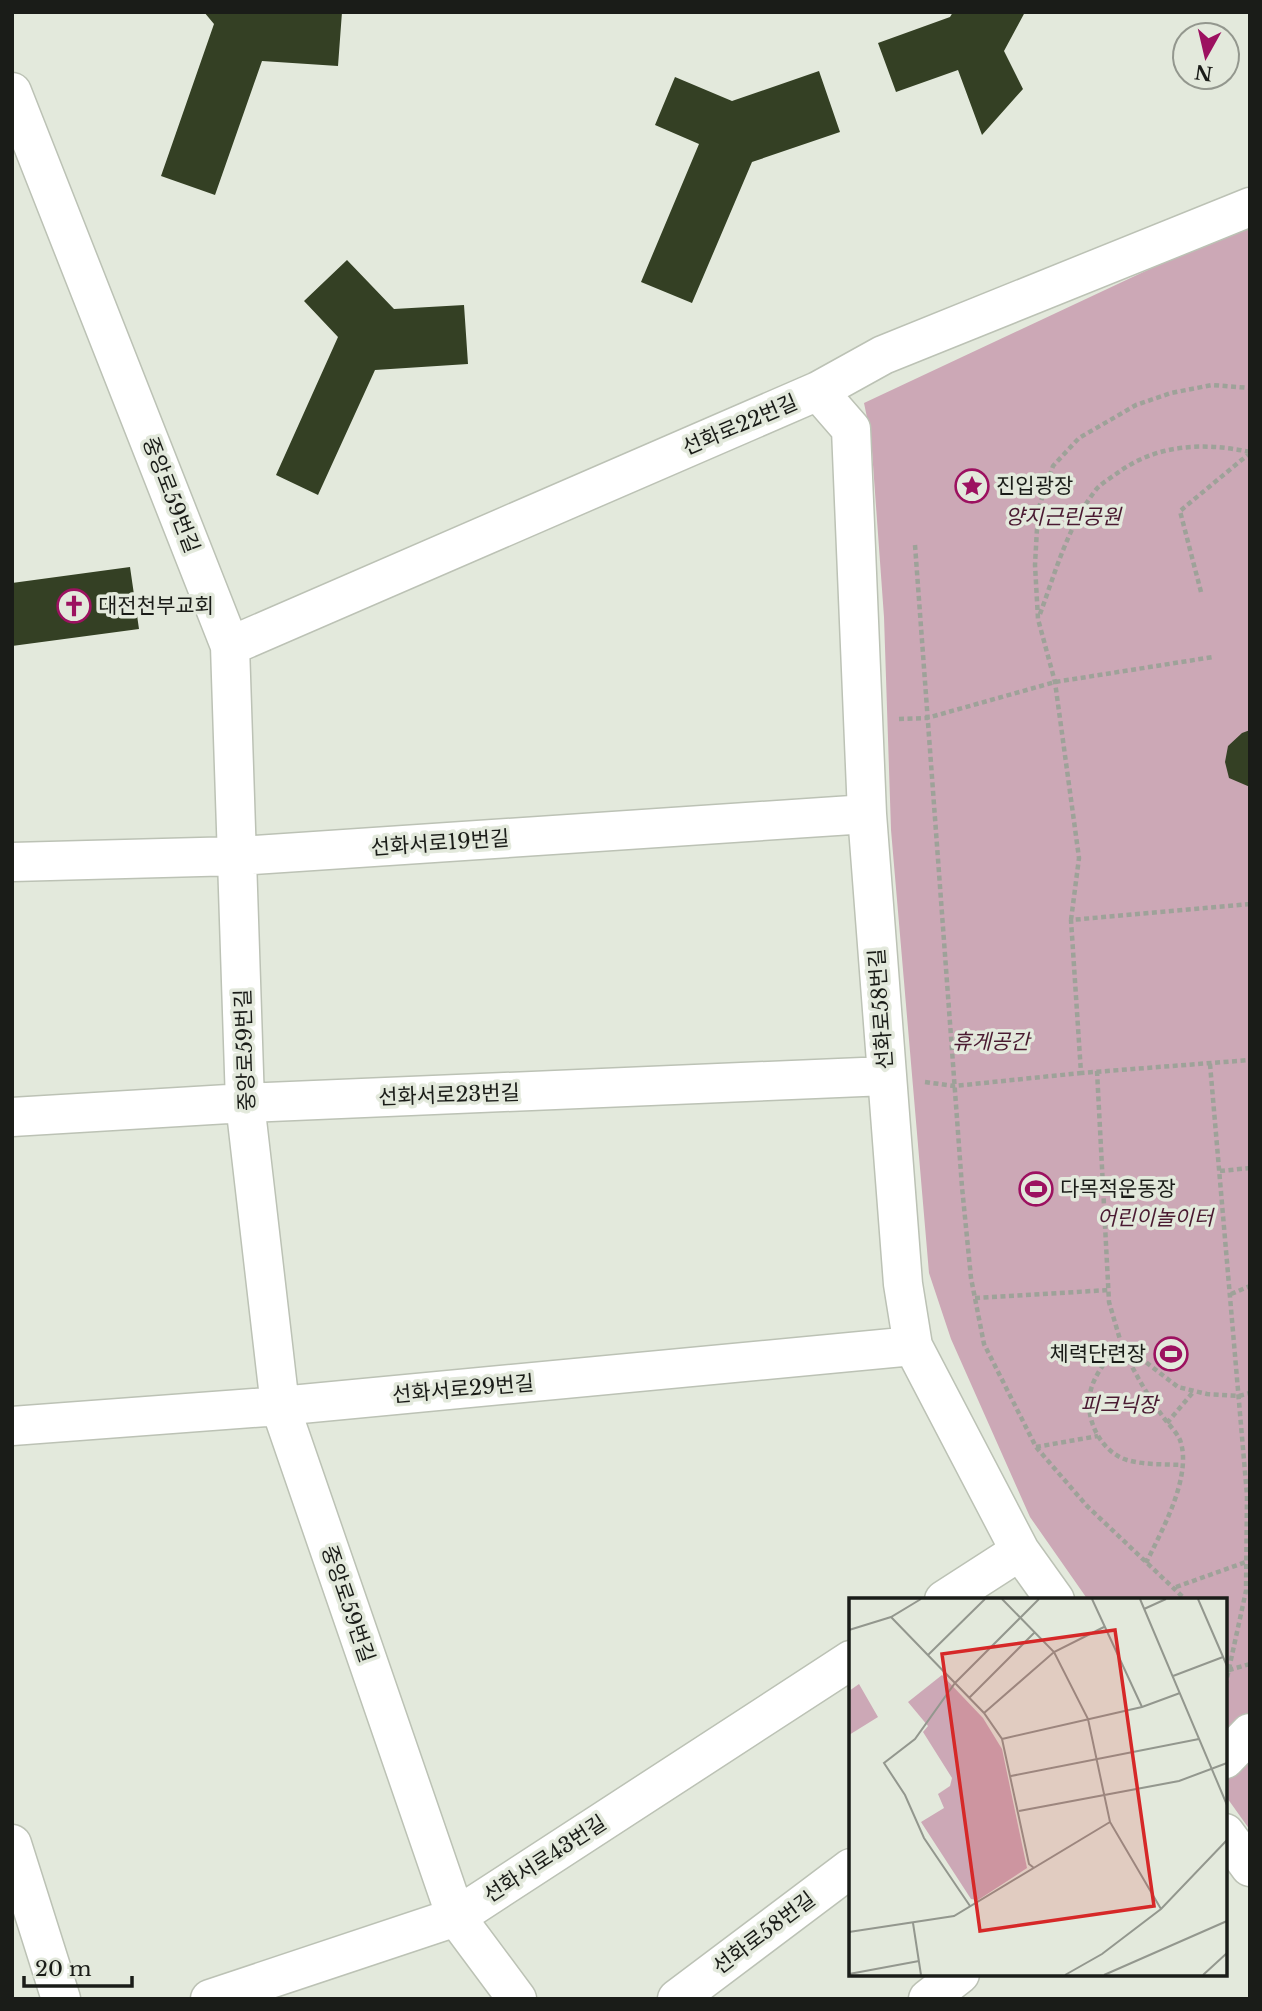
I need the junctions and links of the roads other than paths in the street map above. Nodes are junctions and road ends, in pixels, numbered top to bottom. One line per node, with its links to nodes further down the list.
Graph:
1 (12, 92): 4 (street, 중앙로59번길)
2 (1250, 207): 3 (street, 선화로22번길)
3 (818, 391): 4 (street, 선화로22번길); 5 (street, 선화로58번길)
4 (230, 646): 6 (street, 중앙로59번길)
5 (867, 814): 6 (street, 선화서로19번길); 8 (street, 선화로58번길)
6 (239, 856): 7 (street, 선화서로19번길); 9 (street, 중앙로59번길)
7 (12, 863)
8 (886, 1076): 9 (street, 선화서로23번길); 11 (street, 선화로58번길)
9 (245, 1104): 10 (street, 선화서로23번길); 12 (street, 중앙로59번길)
10 (12, 1117)
11 (913, 1346): 12 (street, 선화서로29번길); 14 (street, 선화로58번길)
12 (280, 1406): 13 (street, 선화서로29번길); 24 (street, 중앙로59번길)
13 (12, 1426)
14 (1020, 1551): 15 (street); 16 (street, 선화로58번길)
15 (947, 1598)
16 (1054, 1598)
17 (849, 1661): 24 (street, 선화서로43번길)
18 (1250, 1733): 19 (street)
19 (1227, 1757)
20 (1227, 1836): 22 (street)
21 (12, 1844): 26 (street)
22 (1250, 1867)
23 (849, 1870): 29 (street, 선화로58번길)
24 (456, 1917): 27 (street, 선화서로43번길); 28 (street, 중앙로59번길)
25 (957, 1976): 30 (street)
26 (61, 1999)
27 (210, 1999)
28 (517, 1999)
29 (677, 1999)
30 (928, 1999)

